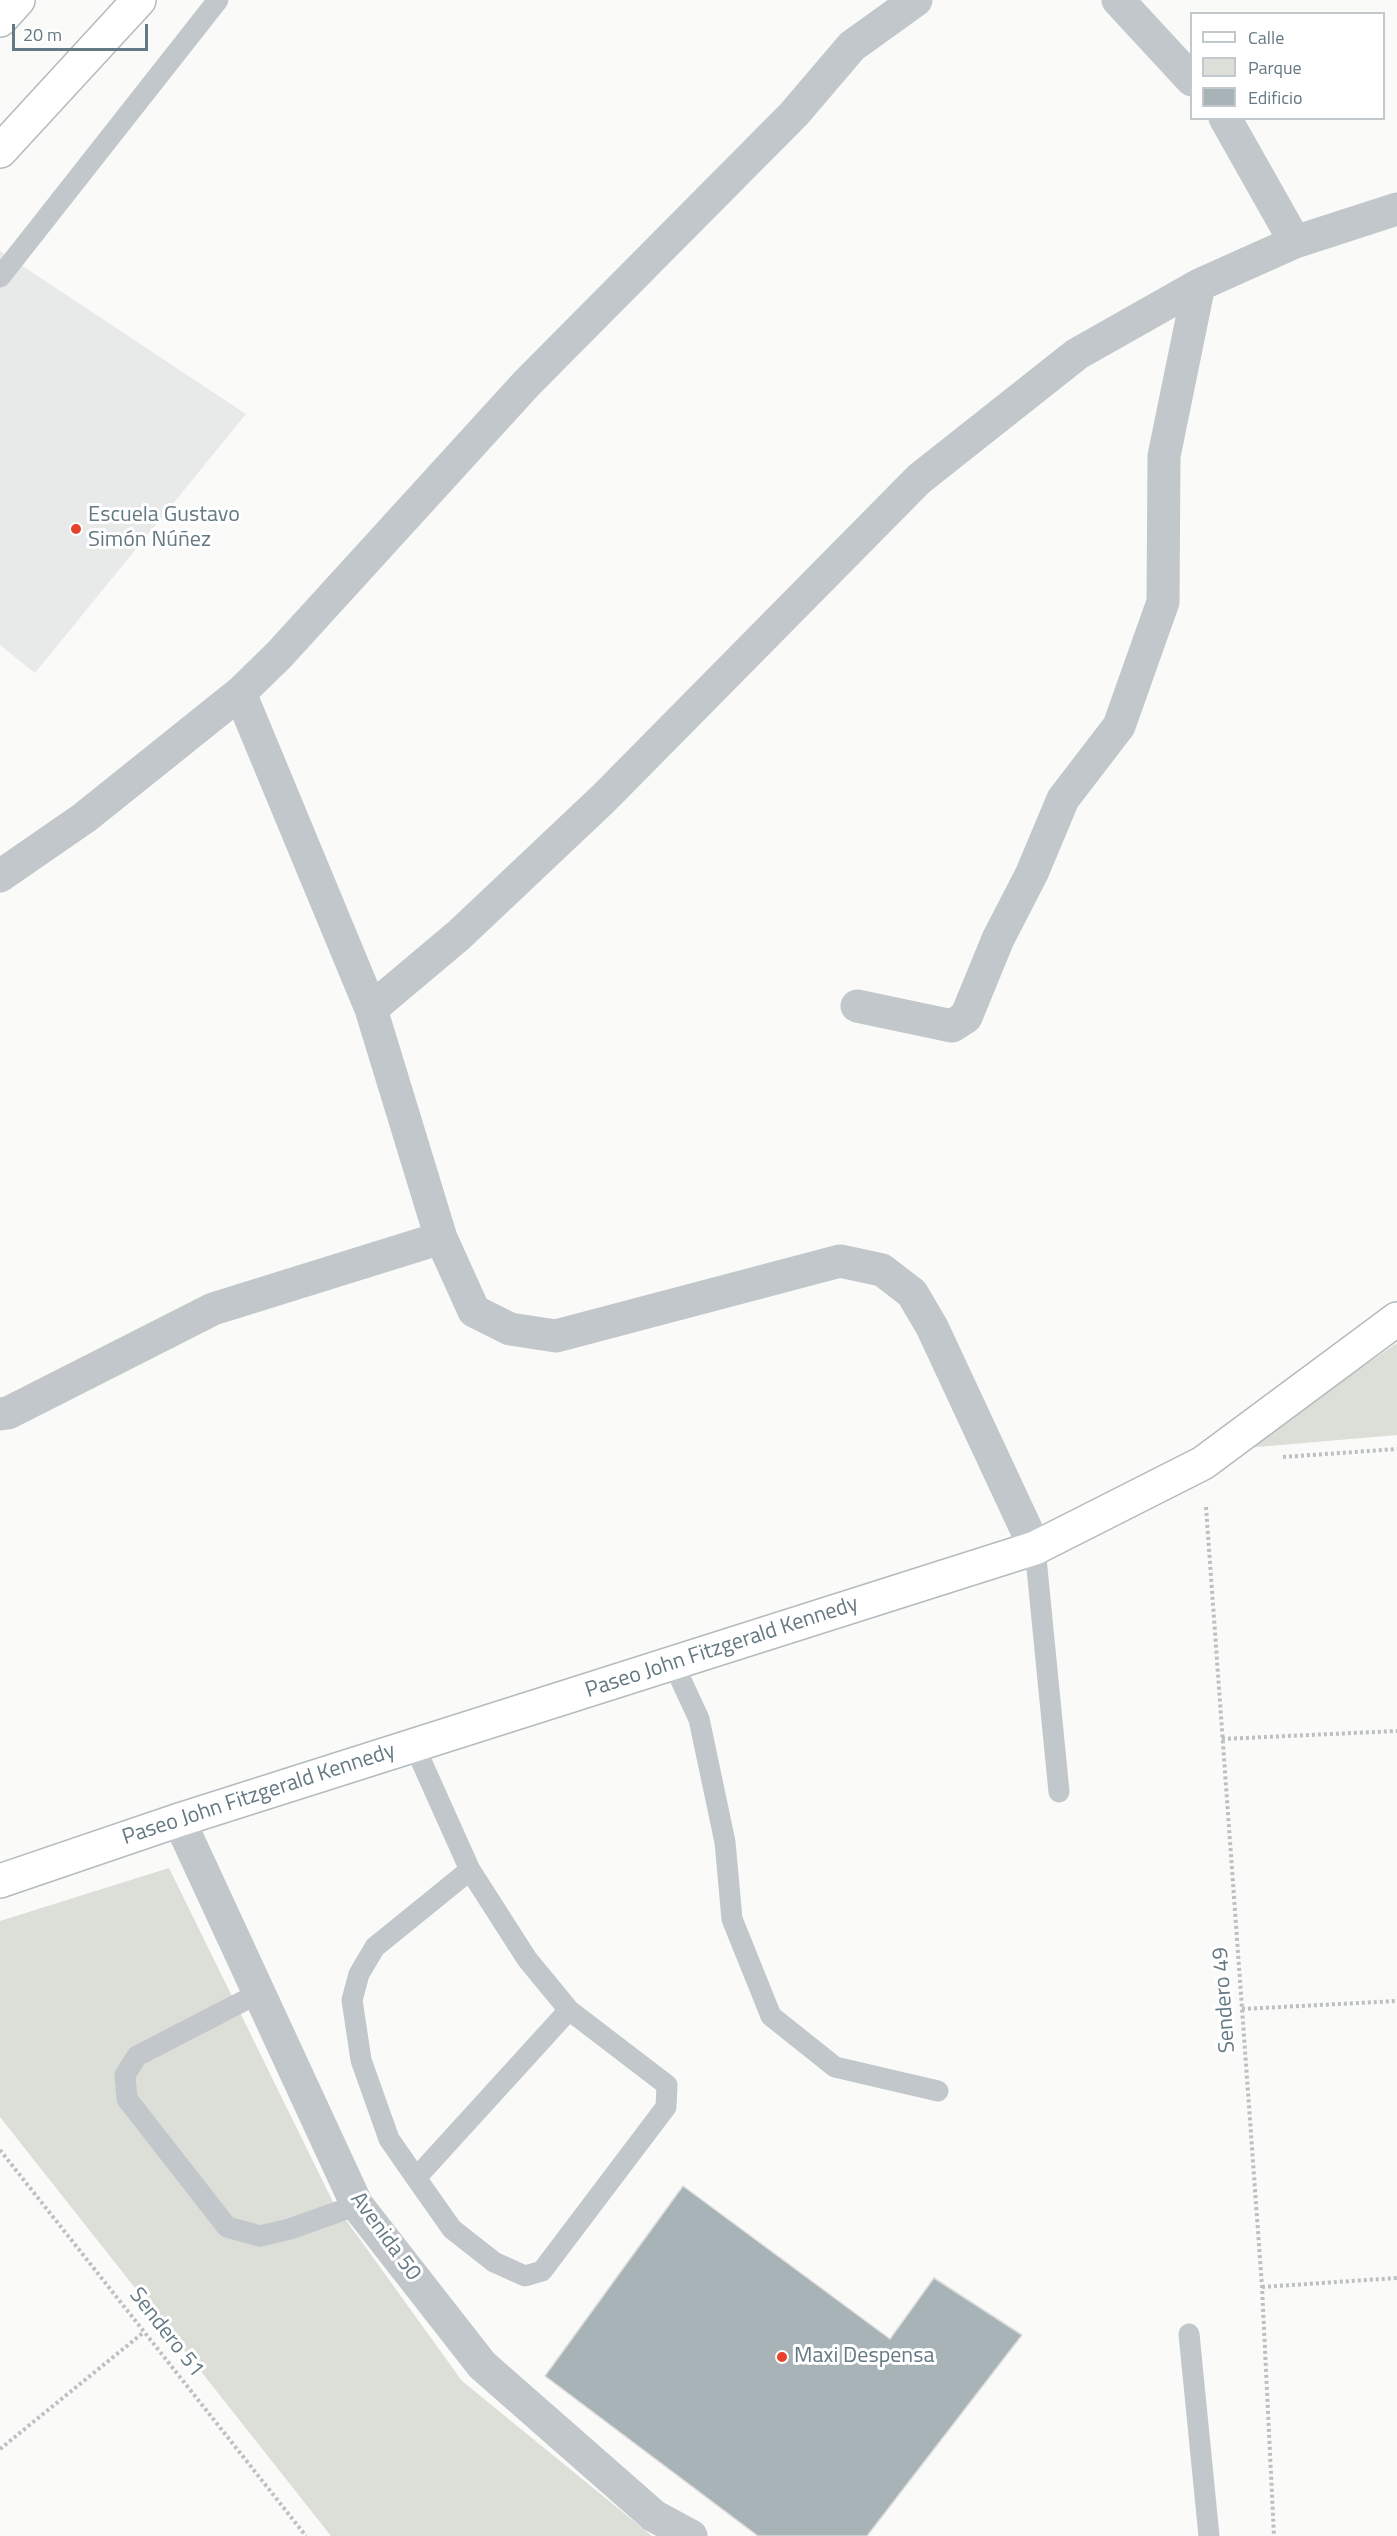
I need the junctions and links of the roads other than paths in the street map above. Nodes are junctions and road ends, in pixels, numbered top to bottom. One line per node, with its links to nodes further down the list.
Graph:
1 (18, 0): 6 (main road)
2 (139, 0): 9 (main road)
3 (218, 0): 12 (lane)
4 (916, 0): 14 (street)
5 (1119, 0): 7 (street)
6 (0, 20)
7 (1190, 79)
8 (1226, 120): 11 (street)
9 (0, 151)
10 (1397, 209): 11 (street)
11 (1296, 242): 13 (street)
12 (0, 277)
13 (1199, 285): 16 (street); 17 (street)
14 (240, 693): 15 (street); 17 (street)
15 (0, 876)
16 (858, 1006)
17 (371, 1009): 18 (street)
18 (441, 1238): 20 (street); 21 (street)
19 (1397, 1319): 21 (main road, Paseo John Fitzgerald Kennedy)
20 (0, 1414)
21 (1035, 1548): 22 (main road, Paseo John Fitzgerald Kennedy); 24 (lane)
22 (673, 1663): 23 (main road, Paseo John Fitzgerald Kennedy); 30 (lane)
23 (414, 1745): 25 (main road, Paseo John Fitzgerald Kennedy); 26 (lane)
24 (1059, 1792)
25 (179, 1820): 27 (main road, Paseo John Fitzgerald Kennedy); 28 (street, Avenida 50)
26 (470, 1870): 29 (lane); 31 (lane)
27 (0, 1881)
28 (259, 1994): 32 (street, Avenida 50); 32 (lane)
29 (568, 2010): 31 (lane); 31 (lane)
30 (938, 2091)
31 (416, 2178)
32 (357, 2205): 34 (street, Avenida 50)
33 (1189, 2334): 35 (lane)
34 (691, 2536)
35 (1209, 2536)

